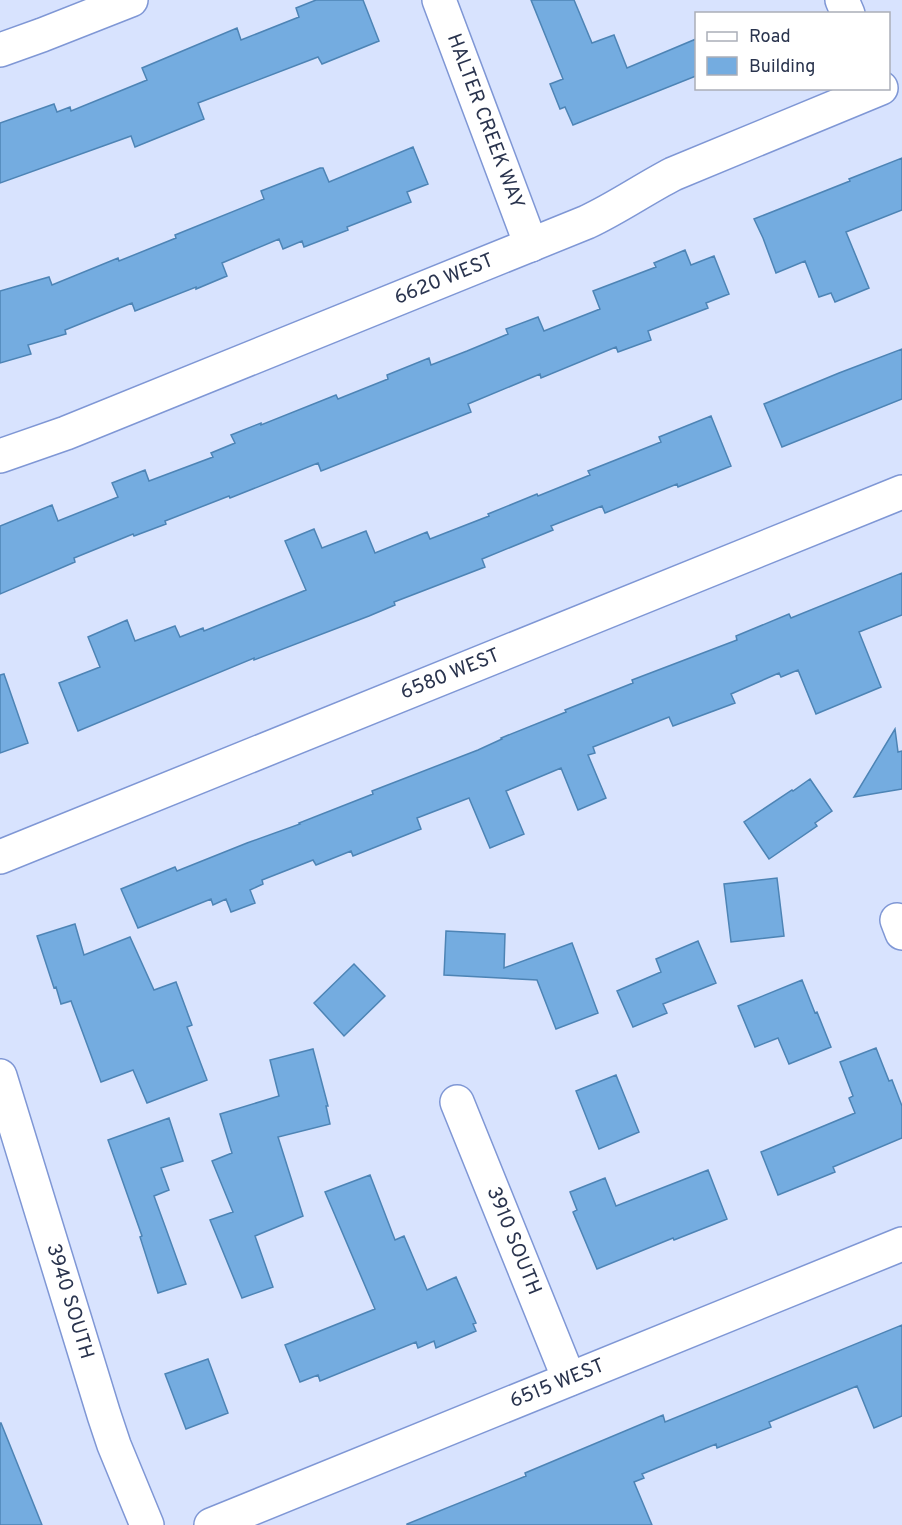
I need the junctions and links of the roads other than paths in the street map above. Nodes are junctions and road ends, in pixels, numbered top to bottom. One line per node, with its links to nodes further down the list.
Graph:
1 (131, 0): 3 (street)
2 (439, 0): 5 (street, HALTER CREEK WAY)
3 (0, 50)
4 (876, 90): 5 (street, 6620 WEST)
5 (531, 245): 6 (street, 6620 WEST)
6 (0, 456)
7 (902, 492): 8 (street, 6580 WEST)
8 (0, 857)
9 (0, 1076): 13 (street, 3940 SOUTH)
10 (457, 1102): 12 (street, 3910 SOUTH)
11 (902, 1244): 12 (street, 6515 WEST)
12 (569, 1379): 14 (street, 6515 WEST)
13 (147, 1525)
14 (211, 1525)

